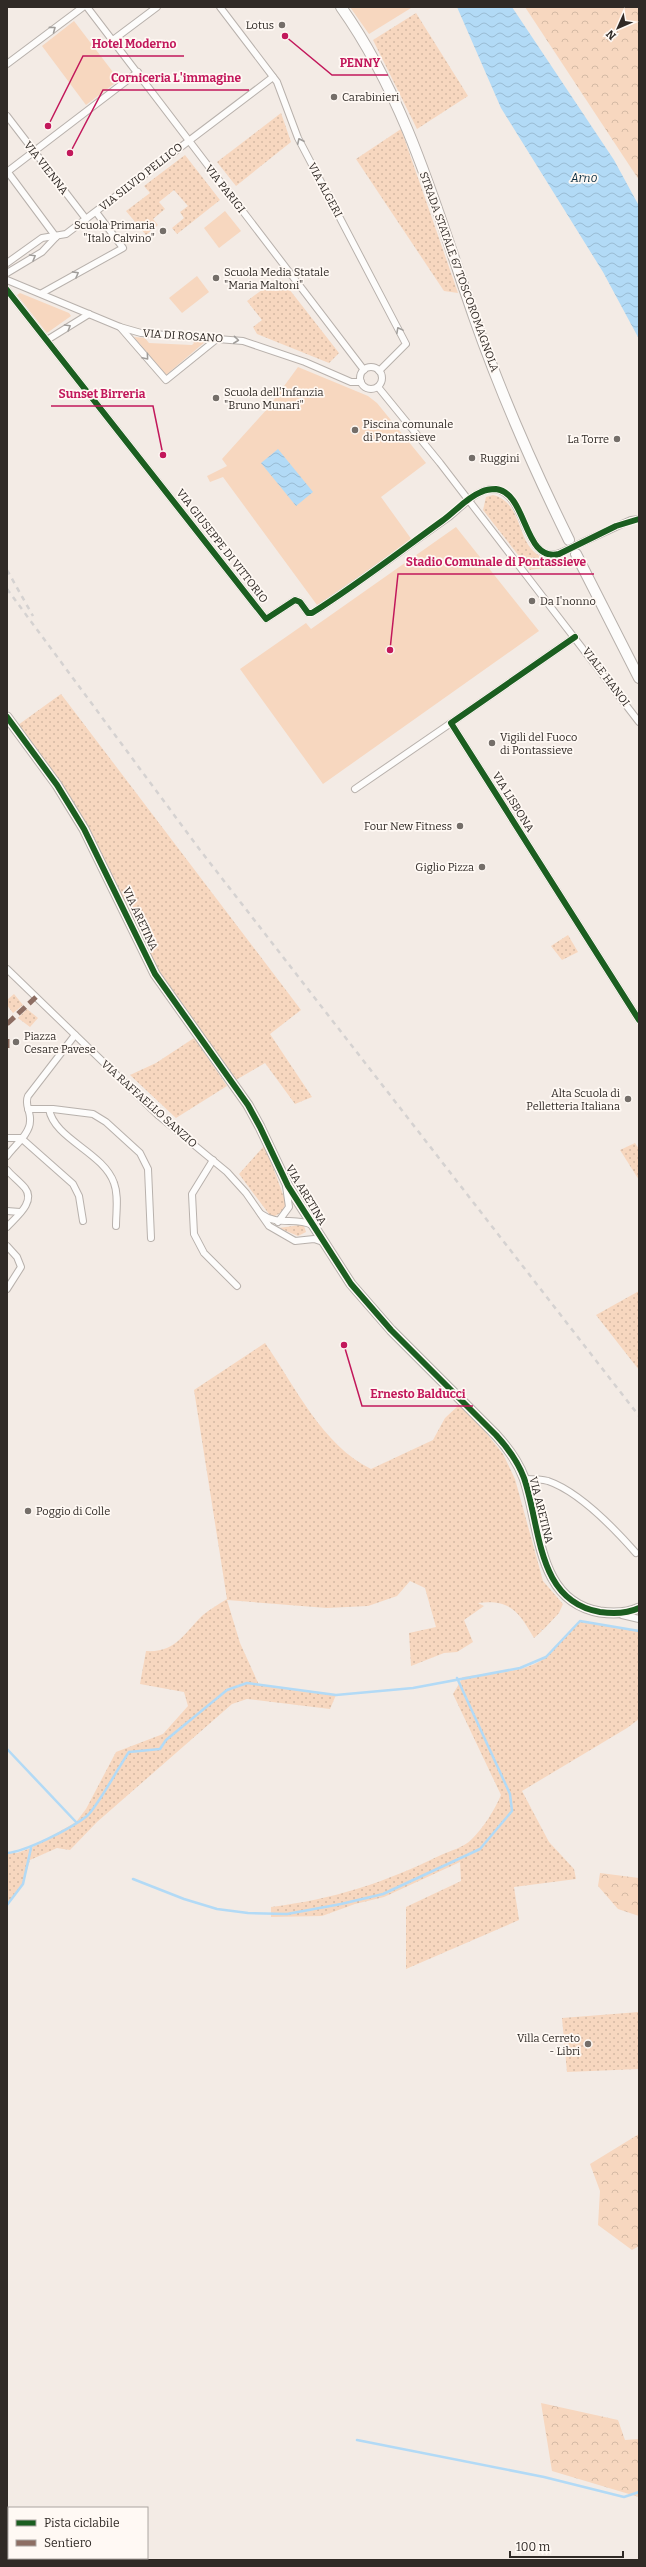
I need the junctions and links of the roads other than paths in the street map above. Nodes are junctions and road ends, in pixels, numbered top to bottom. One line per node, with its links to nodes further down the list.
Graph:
1 (83, 7): 7 (street, one-way to 1)
2 (87, 7): 6 (street, VIA PARIGI)
3 (157, 7): 6 (street)
4 (220, 7): 9 (street, VIA ALGERI)
5 (342, 7): 31 (main road, STRADA STATALE 67 TOSCOROMAGNOLA)
6 (113, 40): 8 (street, VIA PARIGI)
7 (7, 64)
8 (138, 72): 11 (street, VIA PARIGI); 12 (street)
9 (275, 80): 11 (street, VIA SILVIO PELLICO); 26 (street, VIA ALGERI, one-way to 9)
10 (7, 116): 12 (street, VIA VIENNA)
11 (188, 141): 14 (street, VIA SILVIO PELLICO); 25 (street, VIA PARIGI)
12 (33, 152): 13 (street); 15 (street, VIA VIENNA)
13 (7, 171): 16 (street)
14 (96, 212): 15 (street, VIA SILVIO PELLICO); 20 (street, one-way to 14)
15 (86, 219): 16 (street, VIA SILVIO PELLICO)
16 (56, 237): 17 (street); 18 (street, VIA SILVIO PELLICO, one-way to 16)
17 (7, 263)
18 (7, 277): 20 (street, VIA DI ROSANO)
19 (7, 290): 24 (street, VIA GIUSEPPE DI VITTORIO)
20 (42, 293): 21 (street, VIA DI ROSANO)
21 (89, 314): 22 (street, VIA DI ROSANO); 24 (street, one-way to 21)
22 (120, 327): 23 (street, VIA DI ROSANO); 23 (street, one-way to 23)
23 (218, 338): 27 (street, VIA DI ROSANO, one-way to 27)
24 (47, 340): 29 (street, VIA GIUSEPPE DI VITTORIO)
25 (364, 370): 26 (street); 27 (street)
26 (379, 371): 28 (street)
27 (361, 382): 28 (street, VIA DI ROSANO)
28 (378, 387): 29 (street)
29 (469, 500): 30 (street, bridge); 33 (street, VIALE HANOI)
30 (639, 519)
31 (569, 540)
32 (576, 554): 34 (main road)
33 (575, 637): 36 (street, VIALE HANOI); 37 (street)
34 (639, 678)
35 (7, 717): 49 (street, VIA ARETINA)
36 (639, 722)
37 (450, 723): 38 (street); 40 (street, VIA LISBONA)
38 (355, 789)
39 (7, 969): 41 (street, VIA RAFFAELLO SANZIO)
40 (639, 1020)
41 (75, 1035): 42 (street); 47 (street, VIA RAFFAELLO SANZIO)
42 (28, 1109): 43 (street); 45 (street)
43 (49, 1109): 56 (street); 58 (street)
44 (7, 1138): 45 (street)
45 (21, 1138): 46 (street); 53 (street)
46 (7, 1156)
47 (213, 1160): 52 (street, VIA RAFFAELLO SANZIO); 63 (street)
48 (7, 1170): 51 (street)
49 (285, 1180): 54 (street); 55 (street, VIA ARETINA)
50 (7, 1211): 51 (street)
51 (20, 1212): 57 (street)
52 (261, 1214): 54 (street); 59 (street, VIA RAFFAELLO SANZIO)
53 (83, 1221)
54 (278, 1222): 55 (street)
55 (312, 1224): 59 (street); 60 (street, VIA ARETINA)
56 (116, 1226)
57 (7, 1227)
58 (151, 1238)
59 (311, 1239): 60 (street)
60 (324, 1242): 65 (street, VIA ARETINA)
61 (7, 1246): 62 (street)
62 (10, 1282): 64 (street)
63 (237, 1286)
64 (7, 1289)
65 (524, 1479): 66 (street, VIA ARETINA); 68 (street, VIA ARETINA)
66 (636, 1553)
67 (639, 1608): 68 (street, VIA ARETINA)
68 (618, 1614): 69 (street, VIA ARETINA)
69 (639, 1619)

